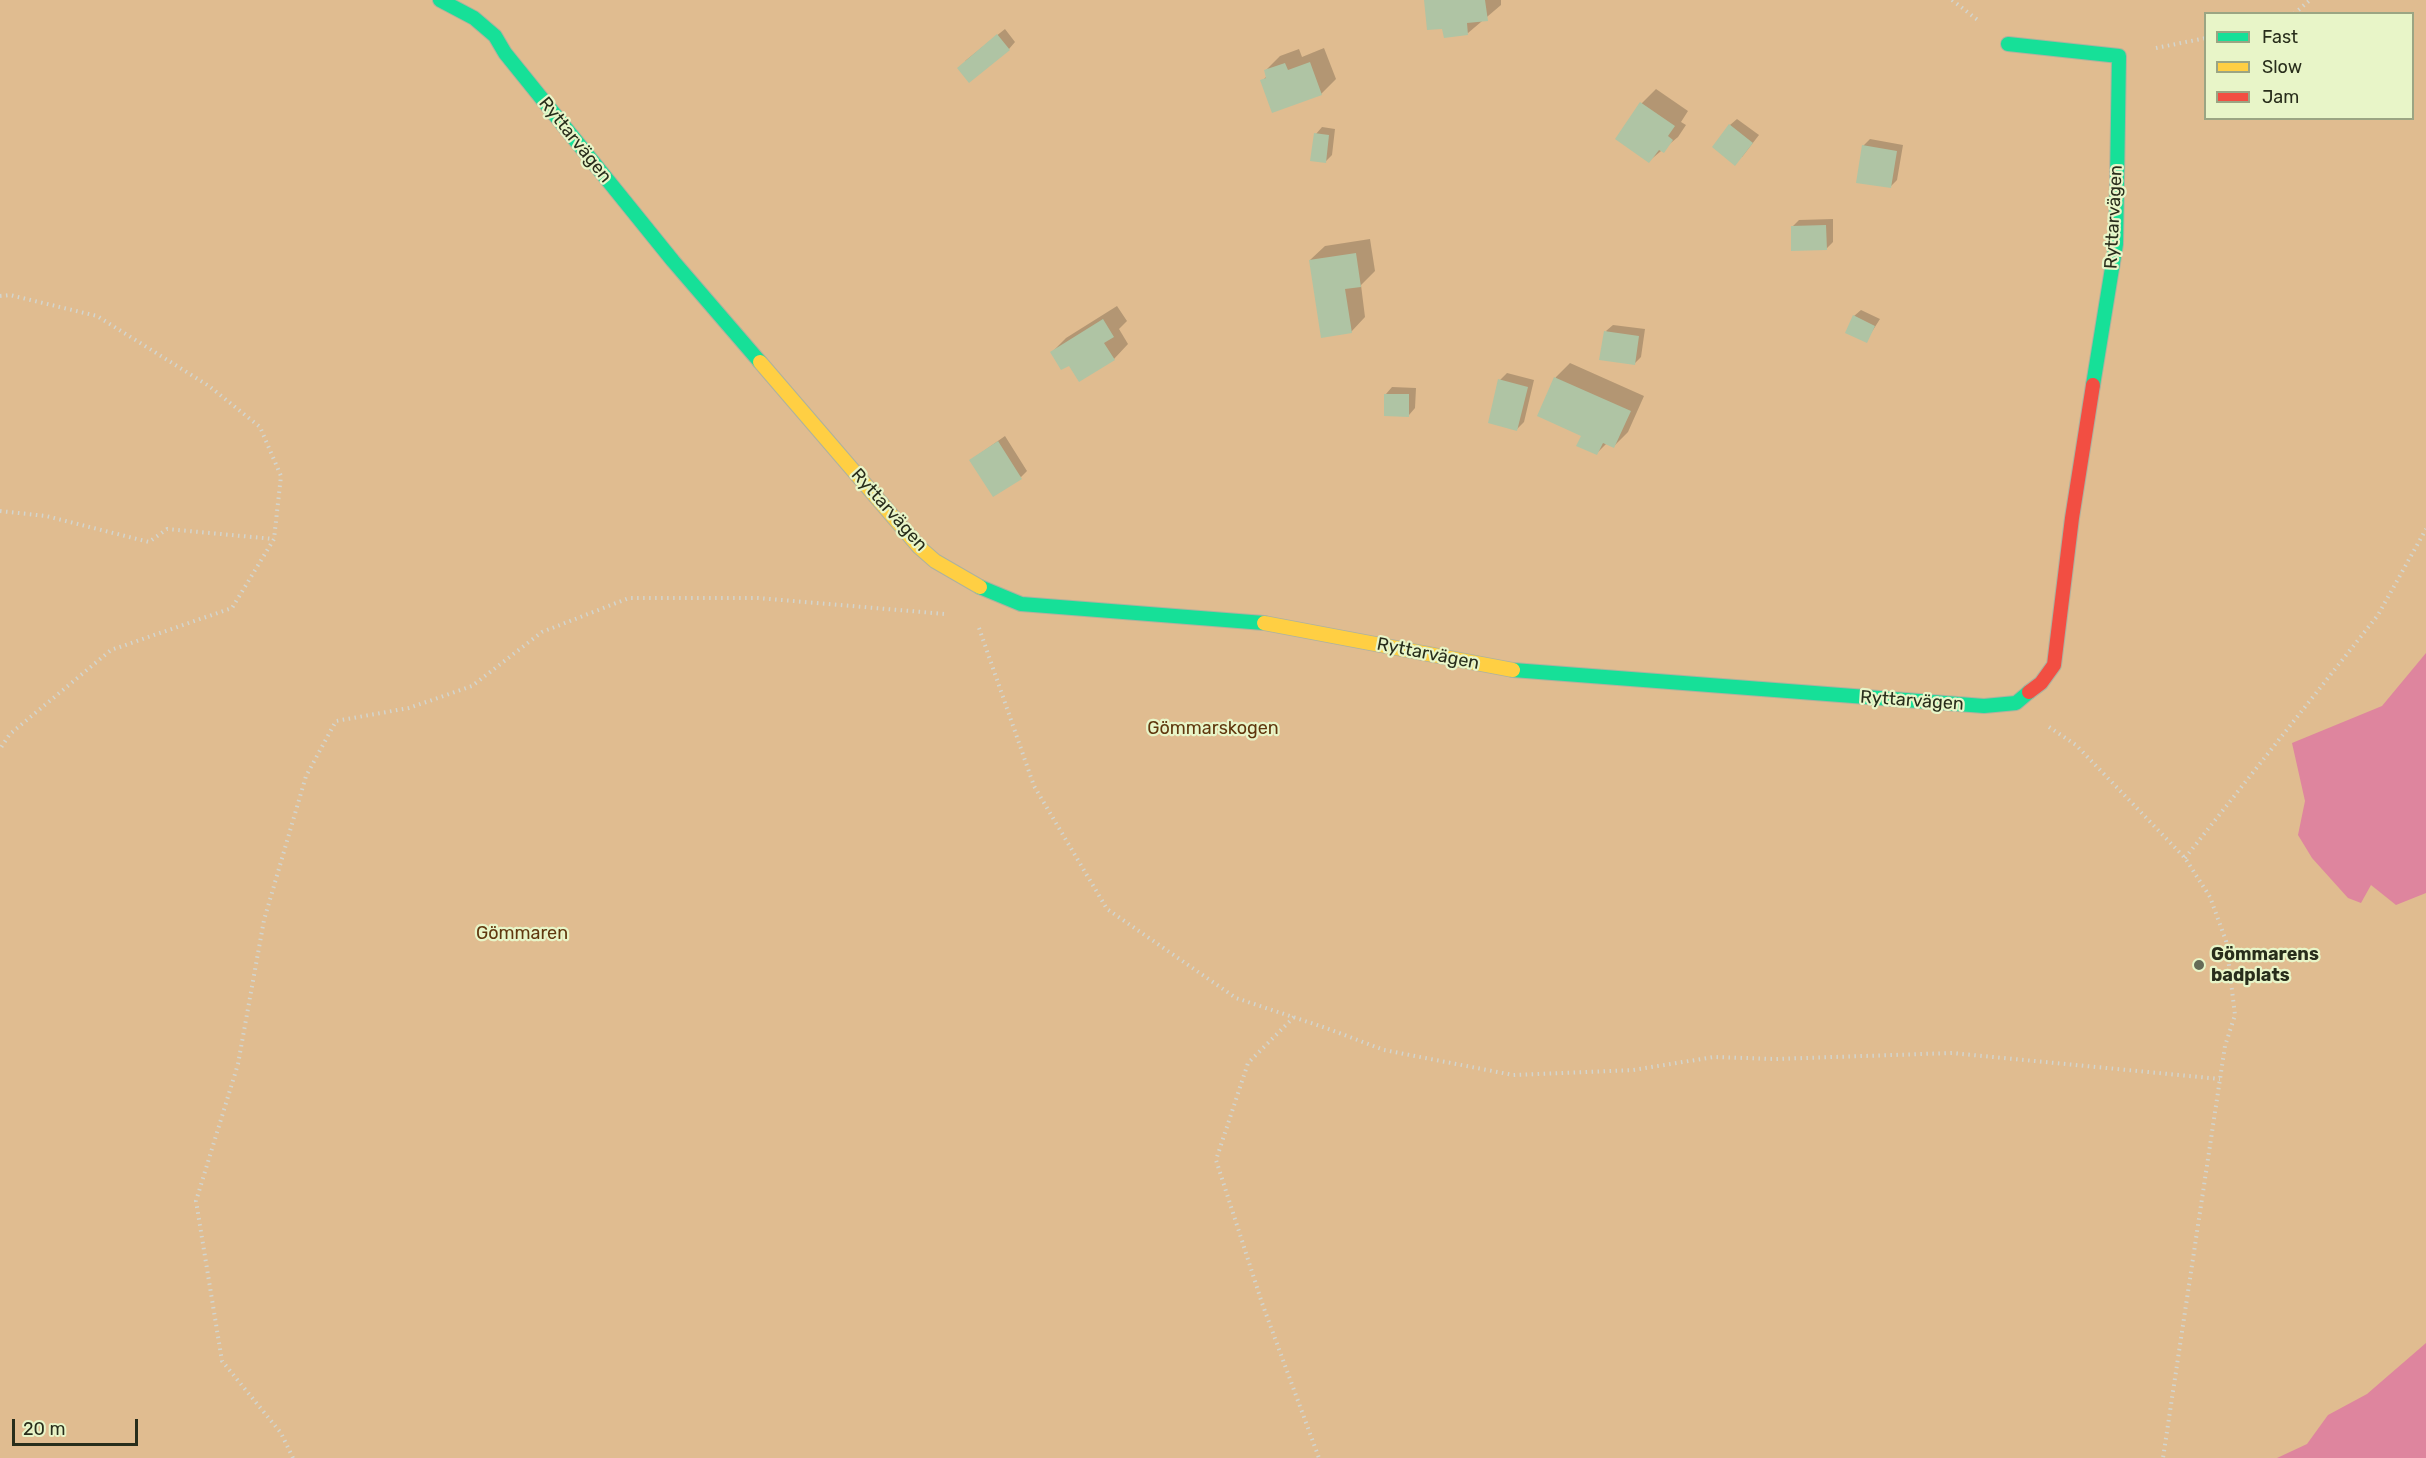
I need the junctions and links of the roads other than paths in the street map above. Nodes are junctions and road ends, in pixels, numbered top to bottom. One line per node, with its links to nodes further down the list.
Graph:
1 (440, 0): 2 (street, Ryttarvägen)
2 (2008, 44)

